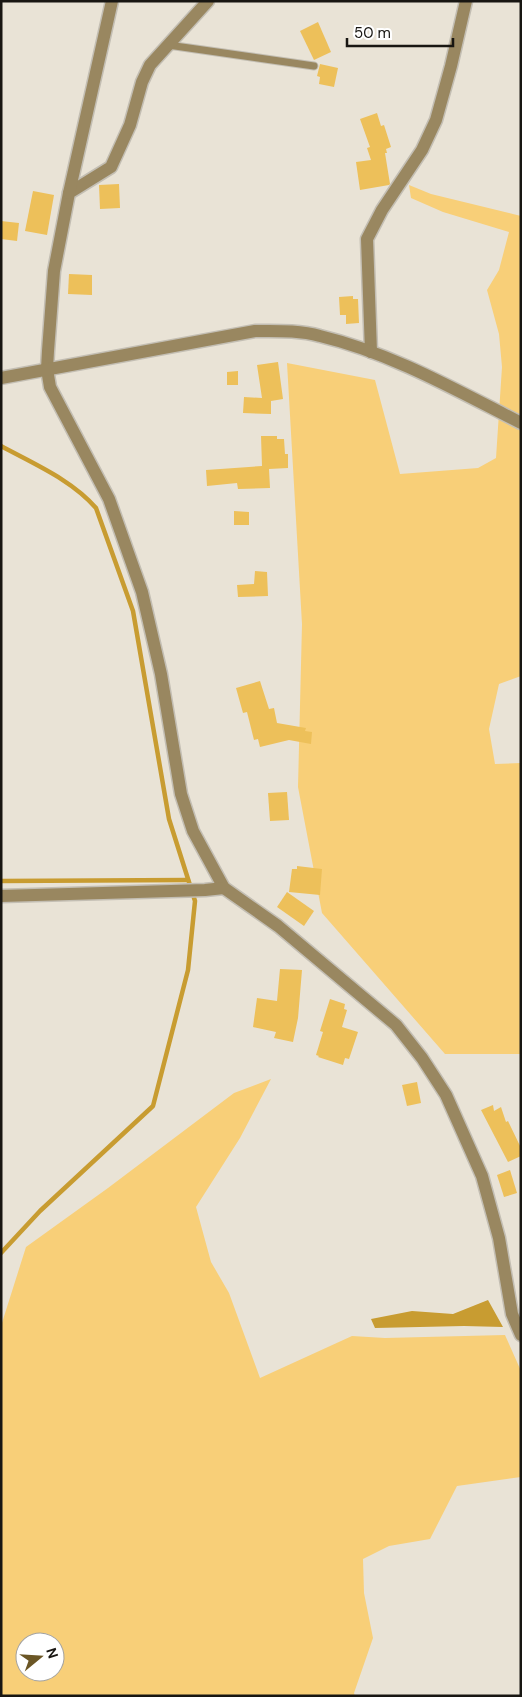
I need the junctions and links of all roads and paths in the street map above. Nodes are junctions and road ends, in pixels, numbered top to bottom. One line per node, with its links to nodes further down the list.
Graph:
1 (112, 1): 6 (street)
2 (208, 1): 4 (street)
3 (466, 1): 7 (street)
4 (168, 45): 5 (lane); 6 (street)
5 (314, 66)
6 (68, 193): 8 (street)
7 (371, 352): 8 (street); 10 (street)
8 (47, 370): 9 (street); 11 (street)
9 (1, 378)
10 (521, 423)
11 (224, 888): 12 (street); 13 (street)
12 (1, 896)
13 (521, 1335)

